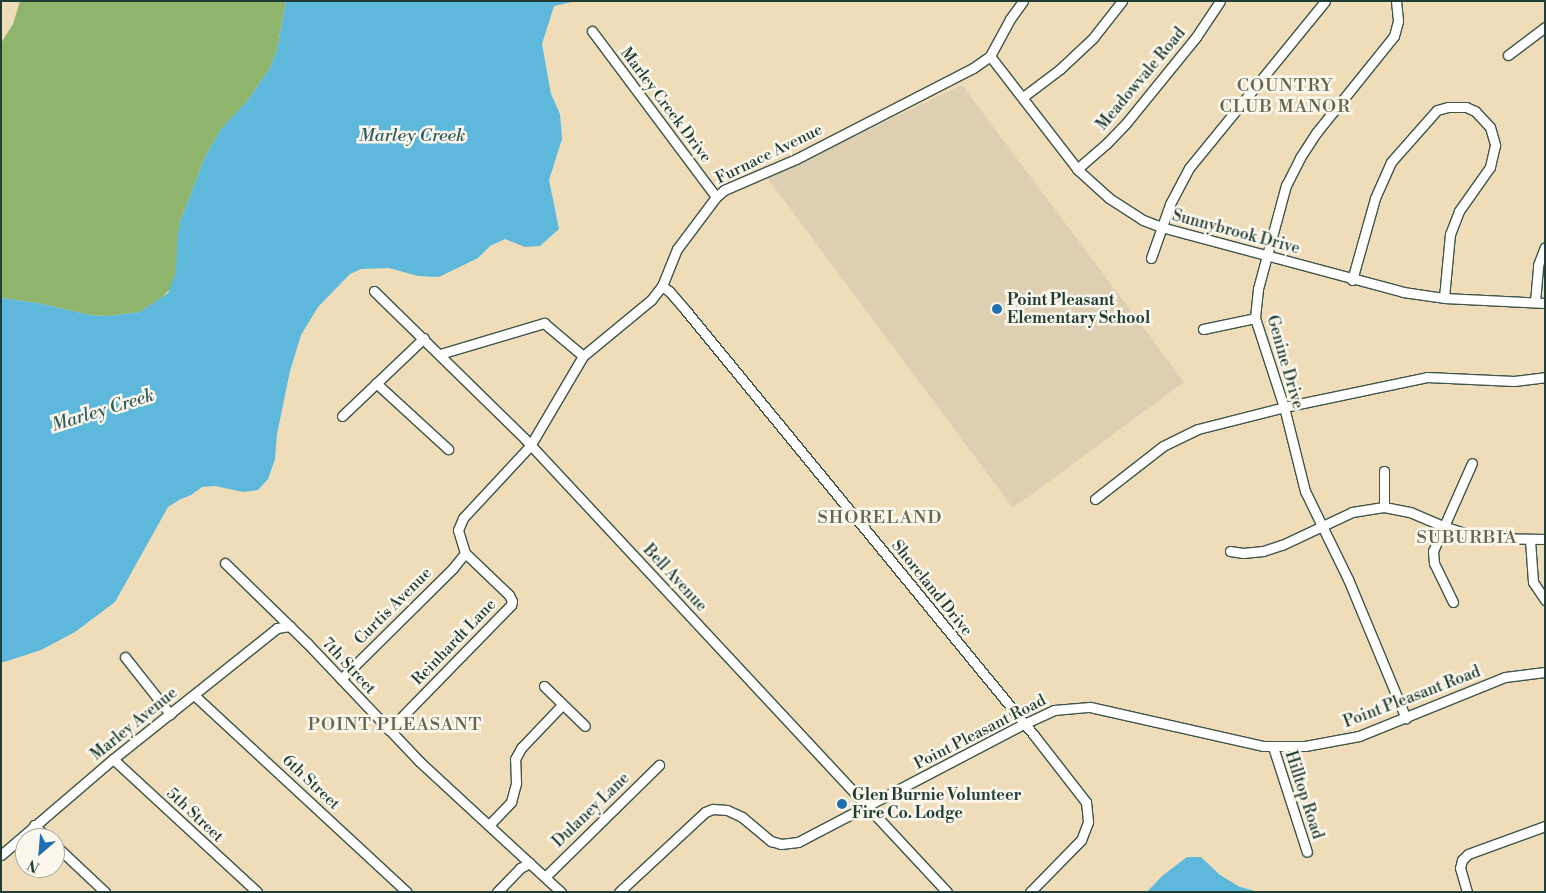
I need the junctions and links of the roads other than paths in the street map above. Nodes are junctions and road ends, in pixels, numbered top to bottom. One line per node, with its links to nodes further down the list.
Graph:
1 (1024, 1): 9 (street, Furnace Avenue)
2 (1122, 1): 10 (street)
3 (1220, 1): 11 (street, Meadowvale Road)
4 (1325, 1): 13 (street)
5 (1396, 1): 15 (street, Genine Drive)
6 (1545, 27): 8 (street)
7 (592, 31): 12 (street, Marley Creek Drive)
8 (1508, 55)
9 (990, 56): 10 (street, Sunnybrook Drive); 12 (street, Furnace Avenue)
10 (1023, 97): 11 (street, Sunnybrook Drive)
11 (1077, 169): 13 (street, Sunnybrook Drive)
12 (716, 197): 18 (street, Furnace Avenue)
13 (1161, 228): 15 (street, Sunnybrook Drive); 16 (street)
14 (1545, 246): 21 (street)
15 (1266, 256): 17 (street, Sunnybrook Drive); 22 (street, Genine Drive)
16 (1150, 258)
17 (1352, 280): 20 (street, Sunnybrook Drive); 20 (street)
18 (662, 286): 26 (street, Furnace Avenue); 55 (street, Shoreland Drive)
19 (374, 291): 24 (street, Bell Avenue)
20 (1444, 298): 21 (street, Sunnybrook Drive)
21 (1540, 303)
22 (1255, 318): 23 (street); 29 (street, Genine Drive)
23 (1203, 329)
24 (424, 338): 25 (street, Bell Avenue); 28 (street)
25 (440, 354): 26 (street); 31 (street, Bell Avenue)
26 (583, 356): 31 (street, Furnace Avenue)
27 (1545, 377): 29 (street)
28 (376, 383): 30 (street); 32 (street)
29 (1284, 407): 35 (street); 37 (street, Genine Drive)
30 (342, 416)
31 (530, 446): 42 (street, Furnace Avenue); 61 (street, Bell Avenue)
32 (448, 449)
33 (1472, 463): 38 (street)
34 (1384, 471): 36 (street)
35 (1095, 499)
36 (1384, 507): 37 (street); 38 (street)
37 (1320, 526): 41 (street); 54 (street, Genine Drive)
38 (1443, 526): 40 (street); 45 (street)
39 (1545, 539): 40 (street)
40 (1530, 540): 44 (street)
41 (1230, 551)
42 (465, 553): 49 (street, Curtis Avenue); 57 (street, Reinhardt Lane)
43 (225, 563): 46 (street, 7th Street)
44 (1545, 600)
45 (1453, 602)
46 (290, 626): 49 (street, 7th Street); 51 (street, Marley Avenue)
47 (125, 657): 53 (street)
48 (1545, 672): 54 (street, Point Pleasant Road)
49 (341, 679): 57 (street, 7th Street)
50 (544, 686): 52 (street)
51 (194, 695): 53 (street, Marley Avenue); 72 (street, 6th Street)
52 (562, 705): 56 (street); 62 (street)
53 (170, 714): 59 (street, Marley Avenue)
54 (1406, 718): 58 (street, Point Pleasant Road)
55 (1024, 724): 58 (street, Point Pleasant Road); 61 (street, Point Pleasant Road); 77 (street, Shoreland Drive)
56 (585, 726)
57 (389, 730): 62 (street, 7th Street)
58 (1273, 747): 65 (street, Hilltop Road)
59 (113, 759): 63 (street, Marley Avenue); 71 (street, 5th Street)
60 (659, 765): 69 (street, Dulaney Lane)
61 (867, 807): 75 (street, Point Pleasant Road); 76 (street, Bell Avenue)
62 (488, 825): 68 (street, 7th Street)
63 (34, 826): 67 (street, Marley Avenue)
64 (1545, 826): 78 (street)
65 (1307, 852)
66 (65, 854): 70 (street)
67 (1, 855)
68 (530, 864): 69 (street, 7th Street); 73 (street)
69 (545, 877): 74 (street, 7th Street)
70 (105, 892)
71 (257, 892)
72 (408, 892)
73 (497, 892)
74 (561, 892)
75 (619, 892)
76 (947, 892)
77 (1030, 892)
78 (1467, 892)

